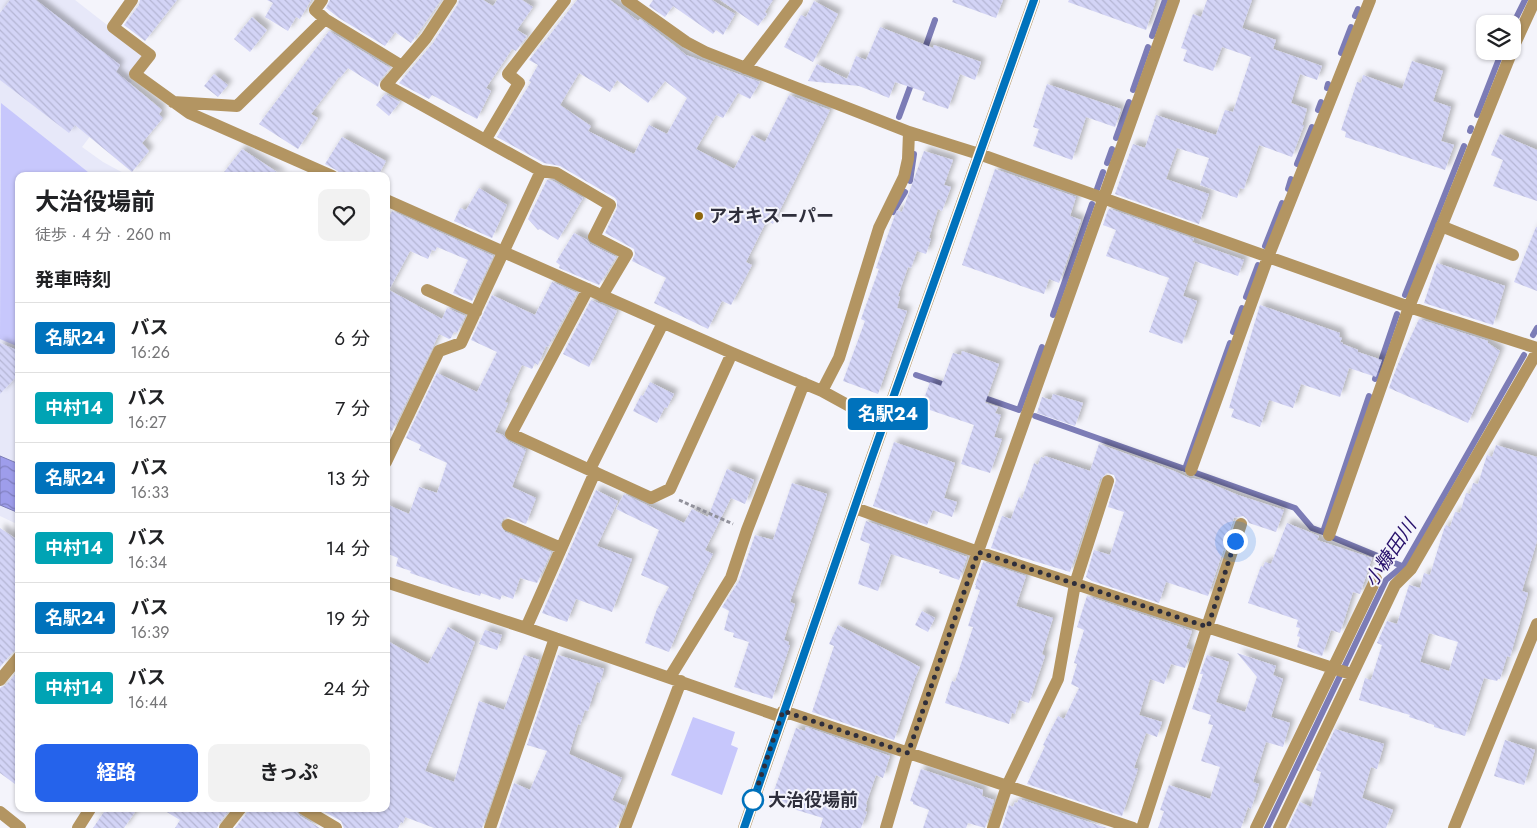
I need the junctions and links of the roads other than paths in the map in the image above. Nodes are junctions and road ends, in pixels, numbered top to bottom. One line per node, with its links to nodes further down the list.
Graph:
1 (132, 0): 16 (street)
2 (322, 0): 11 (street)
3 (451, 0): 14 (street)
4 (565, 0): 18 (street)
5 (626, 0): 15 (street)
6 (797, 0): 15 (street)
7 (1034, 0): 19 (street)
8 (1174, 0): 22 (street)
9 (1370, 0): 27 (street)
10 (1536, 0): 12 (street)
11 (325, 18): 14 (street); 16 (street)
12 (1521, 32)
13 (1508, 60): 24 (street)
14 (402, 66): 18 (street)
15 (745, 68): 17 (street)
16 (173, 102): 21 (street)
17 (909, 132): 19 (street); 38 (street)
18 (486, 139): 20 (street)
19 (980, 154): 22 (street); 39 (street)
20 (541, 171): 25 (street); 30 (street)
21 (323, 172)
22 (1103, 198): 27 (street); 49 (street)
23 (390, 202): 25 (street)
24 (1441, 226): 26 (street); 31 (street)
25 (503, 252): 28 (street); 32 (street)
26 (1513, 255)
27 (1268, 257): 31 (street); 41 (street)
28 (588, 289): 30 (street); 42 (street)
29 (426, 290): 32 (street)
30 (602, 296): 33 (street)
31 (1409, 307): 34 (street); 47 (street)
32 (476, 312): 40 (street)
33 (663, 323): 36 (street); 42 (street)
34 (1537, 348)
35 (1537, 352): 58 (street)
36 (732, 353): 37 (street); 42 (street)
37 (804, 383): 38 (street); 60 (street)
38 (822, 391): 39 (street)
39 (884, 425): 44 (street)
40 (390, 454)
41 (1192, 470)
42 (592, 471): 48 (street)
43 (1108, 481): 52 (street)
44 (854, 508): 49 (street); 61 (street)
45 (1241, 524): 54 (street)
46 (508, 525): 48 (street)
47 (1329, 535)
48 (561, 548): 55 (street)
49 (978, 552): 52 (street); 62 (street)
50 (1376, 579): 58 (street)
51 (390, 583): 55 (street)
52 (1075, 584): 54 (street); 63 (street)
53 (1537, 624): 81 (street)
54 (1208, 627): 58 (street); 78 (street)
55 (526, 628): 56 (street)
56 (556, 638): 60 (street); 72 (street)
57 (15, 662): 59 (street)
58 (1342, 671): 79 (street); 80 (street)
59 (0, 680)
60 (675, 680): 61 (street); 73 (street)
61 (783, 714): 62 (street); 74 (street)
62 (908, 753): 63 (street); 75 (street)
63 (1007, 786): 76 (street); 77 (street)
64 (0, 812): 68 (street)
65 (88, 812): 69 (street)
66 (238, 812): 70 (street)
67 (309, 812): 71 (street)
68 (20, 828)
69 (78, 828)
70 (225, 828)
71 (336, 828)
72 (490, 828)
73 (625, 828)
74 (744, 828)
75 (886, 828)
76 (993, 828)
77 (1133, 828)
78 (1142, 828)
79 (1256, 828)
80 (1279, 828)
81 (1454, 828)

